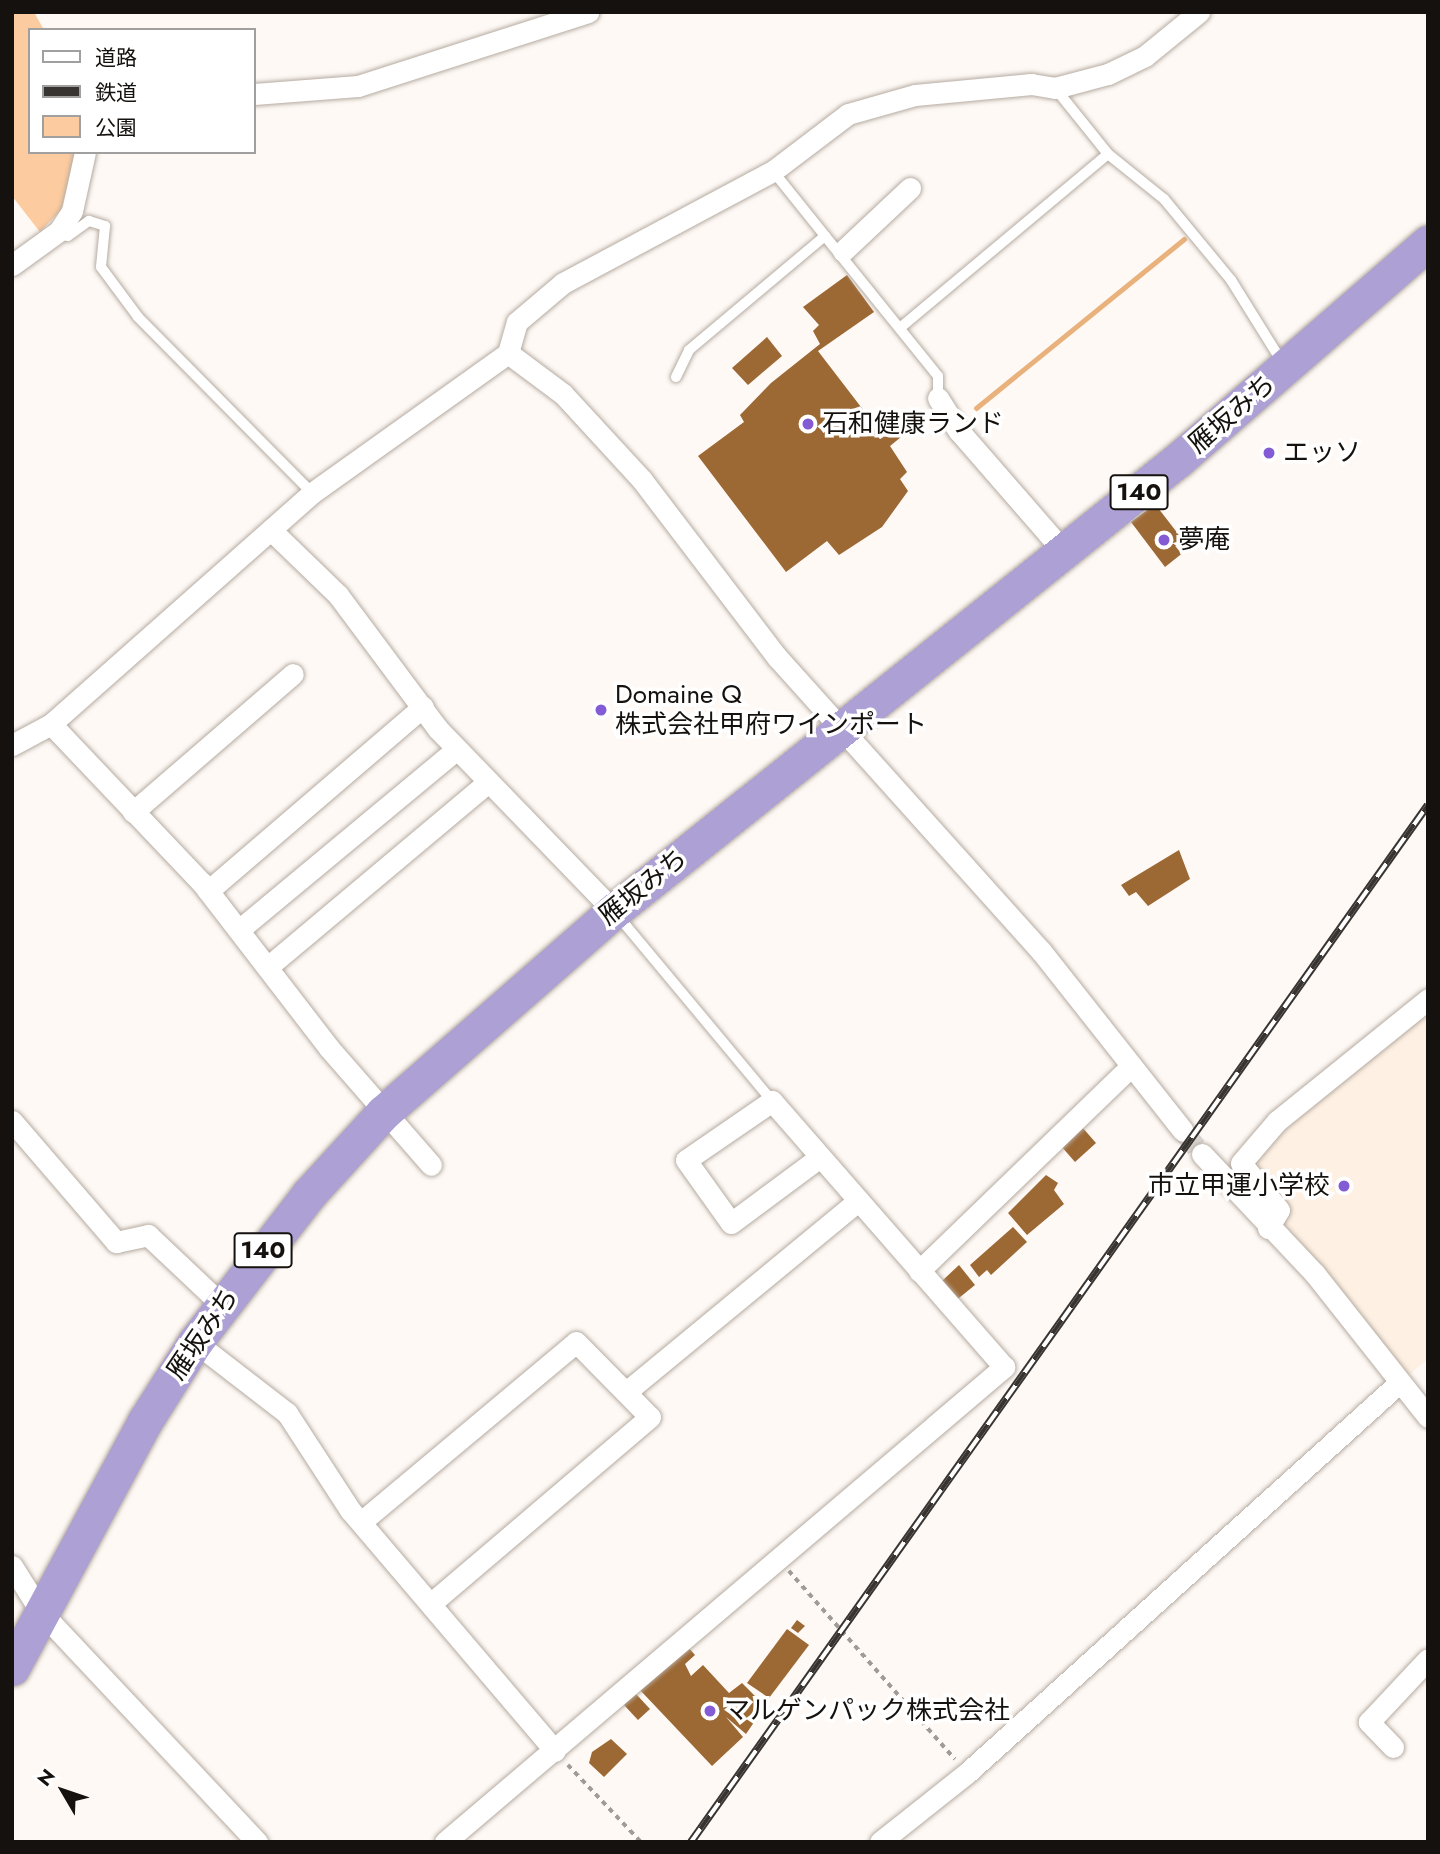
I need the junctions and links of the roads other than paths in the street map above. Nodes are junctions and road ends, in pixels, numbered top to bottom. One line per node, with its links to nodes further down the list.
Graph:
1 (588, 12): 4 (street)
2 (1199, 12): 3 (street)
3 (1055, 88): 6 (lane); 7 (street)
4 (256, 94)
5 (85, 154): 9 (street)
6 (1108, 155): 14 (lane); 16 (lane)
7 (773, 171): 10 (lane); 15 (street)
8 (910, 188): 12 (street)
9 (59, 231): 13 (street); 19 (lane)
10 (825, 236): 12 (lane); 17 (lane)
11 (1428, 243): 16 (highway, 雁坂みち / 140)
12 (843, 251): 14 (lane)
13 (12, 265)
14 (900, 328): 18 (lane)
15 (508, 353): 19 (street); 25 (street)
16 (1286, 368): 21 (highway, 雁坂みち / 140)
17 (676, 377)
18 (938, 398): 21 (street)
19 (312, 493): 20 (street)
20 (271, 530): 23 (street); 24 (street)
21 (1064, 552): 25 (highway, 雁坂みち / 140)
22 (293, 674): 29 (street)
23 (423, 707): 27 (street); 30 (street)
24 (51, 724): 26 (street); 29 (street)
25 (840, 728): 31 (highway, 雁坂みち / 140); 35 (street)
26 (12, 745)
27 (457, 749): 28 (street); 32 (street)
28 (487, 783): 31 (street); 33 (street)
29 (133, 812): 30 (street)
30 (208, 891): 32 (street)
31 (614, 911): 36 (lane); 37 (highway, 雁坂みち / 140)
32 (240, 929): 33 (street)
33 (270, 965): 37 (street)
34 (1428, 999): 44 (street)
35 (1130, 1067): 39 (street); 45 (street)
36 (772, 1101): 41 (street); 41 (street)
37 (383, 1113): 42 (street); 46 (highway, 雁坂みち / 140)
38 (12, 1121): 46 (street)
39 (1183, 1131)
40 (1202, 1154): 44 (street)
41 (820, 1157): 43 (street)
42 (431, 1165)
43 (858, 1201): 45 (street); 49 (street)
44 (1268, 1228): 48 (street)
45 (919, 1271): 58 (street)
46 (221, 1304): 47 (highway, 雁坂みち / 140)
47 (195, 1342): 51 (street); 54 (highway, 雁坂みち / 140)
48 (1399, 1383): 50 (street); 61 (street)
49 (626, 1392): 51 (street); 53 (street)
50 (1428, 1417)
51 (361, 1522): 53 (street)
52 (12, 1566): 54 (street)
53 (433, 1602): 58 (street)
54 (41, 1612): 56 (highway, 雁坂みち / 140); 59 (street)
55 (1428, 1659): 57 (street)
56 (12, 1668)
57 (1393, 1747)
58 (555, 1751): 60 (street)
59 (257, 1842)
60 (445, 1842)
61 (880, 1842)

